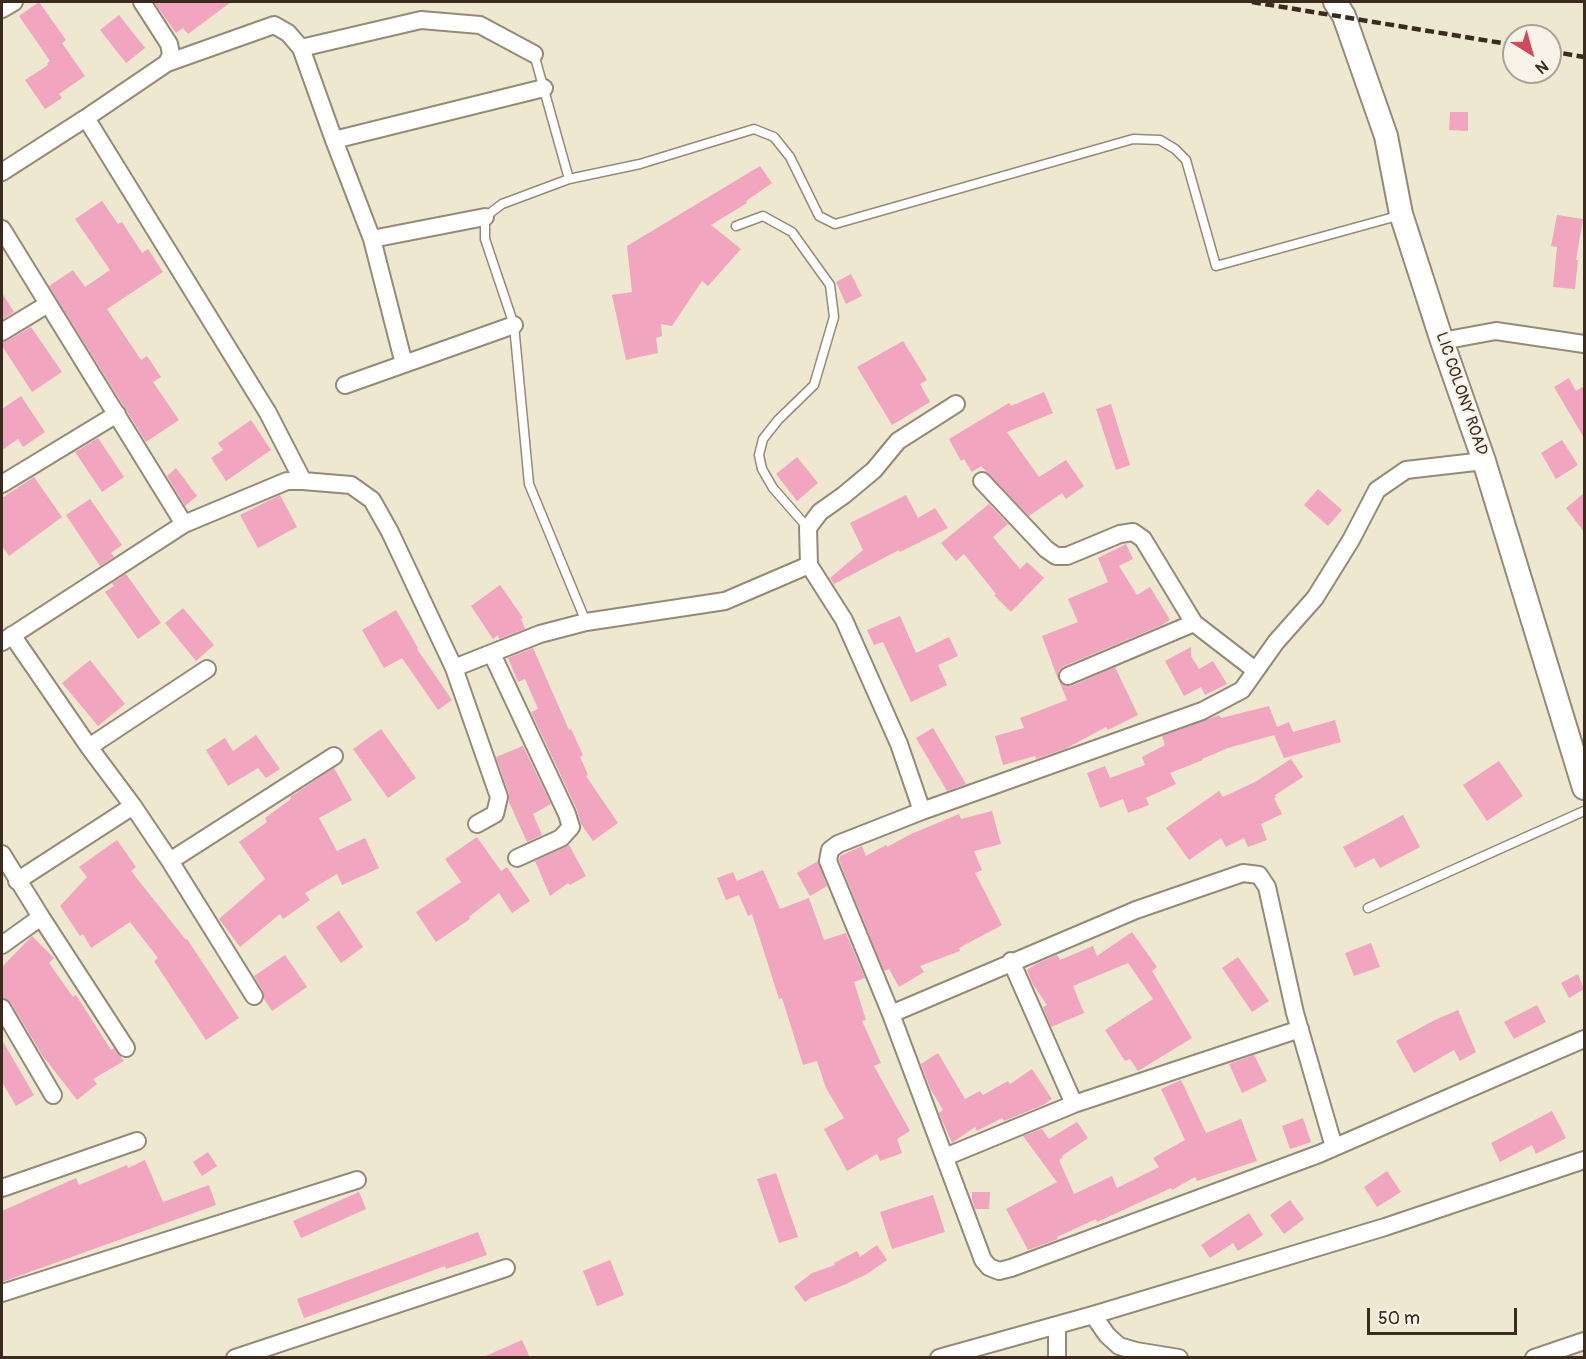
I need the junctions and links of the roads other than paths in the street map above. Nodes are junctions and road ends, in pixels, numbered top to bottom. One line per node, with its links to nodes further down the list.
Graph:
1 (14, 2): 4 (street)
2 (142, 2): 7 (street)
3 (1335, 2): 13 (main road, LIC COLONY ROAD)
4 (2, 9)
5 (301, 48): 6 (street); 7 (street); 10 (street)
6 (534, 54): 8 (lane)
7 (166, 63): 9 (street)
8 (544, 88): 10 (street); 12 (lane)
9 (86, 118): 11 (street); 28 (street)
10 (334, 140): 17 (street)
11 (2, 172)
12 (569, 179): 13 (lane); 14 (lane)
13 (1401, 214): 21 (main road, LIC COLONY ROAD)
14 (485, 217): 17 (street); 19 (lane)
15 (736, 226): 32 (lane)
16 (2, 229): 18 (street)
17 (372, 239): 23 (street)
18 (48, 304): 20 (street); 26 (street)
19 (514, 325): 23 (street); 34 (lane)
20 (2, 332)
21 (1442, 341): 22 (street); 27 (main road, LIC COLONY ROAD)
22 (1584, 344)
23 (404, 364): 24 (street)
24 (345, 385)
25 (956, 404): 32 (street)
26 (117, 414): 30 (street); 31 (street)
27 (1484, 461): 40 (street); 44 (main road, LIC COLONY ROAD)
28 (303, 481): 31 (street); 38 (street)
29 (982, 482): 35 (street)
30 (2, 484)
31 (184, 524): 36 (street)
32 (808, 528): 33 (street)
33 (809, 565): 34 (street); 46 (street)
34 (586, 622): 37 (street)
35 (1194, 623): 40 (street); 41 (street)
36 (7, 639): 42 (street)
37 (492, 654): 38 (street); 50 (street)
38 (454, 668): 48 (street)
39 (207, 669): 42 (street)
40 (1255, 670): 46 (street)
41 (1068, 676)
42 (89, 747): 45 (street)
43 (333, 756): 51 (street)
44 (1584, 788)
45 (134, 806): 51 (street); 52 (street)
46 (922, 811): 59 (street)
47 (1584, 811): 53 (lane)
48 (477, 824)
49 (2, 854): 52 (street)
50 (517, 858)
51 (170, 861): 57 (street)
52 (18, 881): 54 (street)
53 (1368, 908)
54 (41, 917): 55 (street); 62 (street)
55 (2, 945)
56 (1011, 961): 59 (street); 60 (street); 64 (street)
57 (254, 996)
58 (2, 1008): 63 (street)
59 (891, 1014): 67 (street)
60 (1300, 1029): 64 (street); 66 (street)
61 (1584, 1039): 66 (street)
62 (126, 1048)
63 (53, 1095)
64 (1074, 1104): 67 (street)
65 (136, 1141): 70 (street)
66 (1334, 1147): 67 (street)
67 (945, 1156)
68 (1584, 1160): 73 (street)
69 (357, 1180): 72 (street)
70 (2, 1188)
71 (506, 1268): 76 (street)
72 (2, 1293)
73 (1093, 1315): 74 (street); 79 (street)
74 (1057, 1325): 77 (street); 78 (street)
75 (1584, 1341): 80 (street)
76 (235, 1358)
77 (939, 1358)
78 (1057, 1358)
79 (1179, 1358)
80 (1534, 1358)

